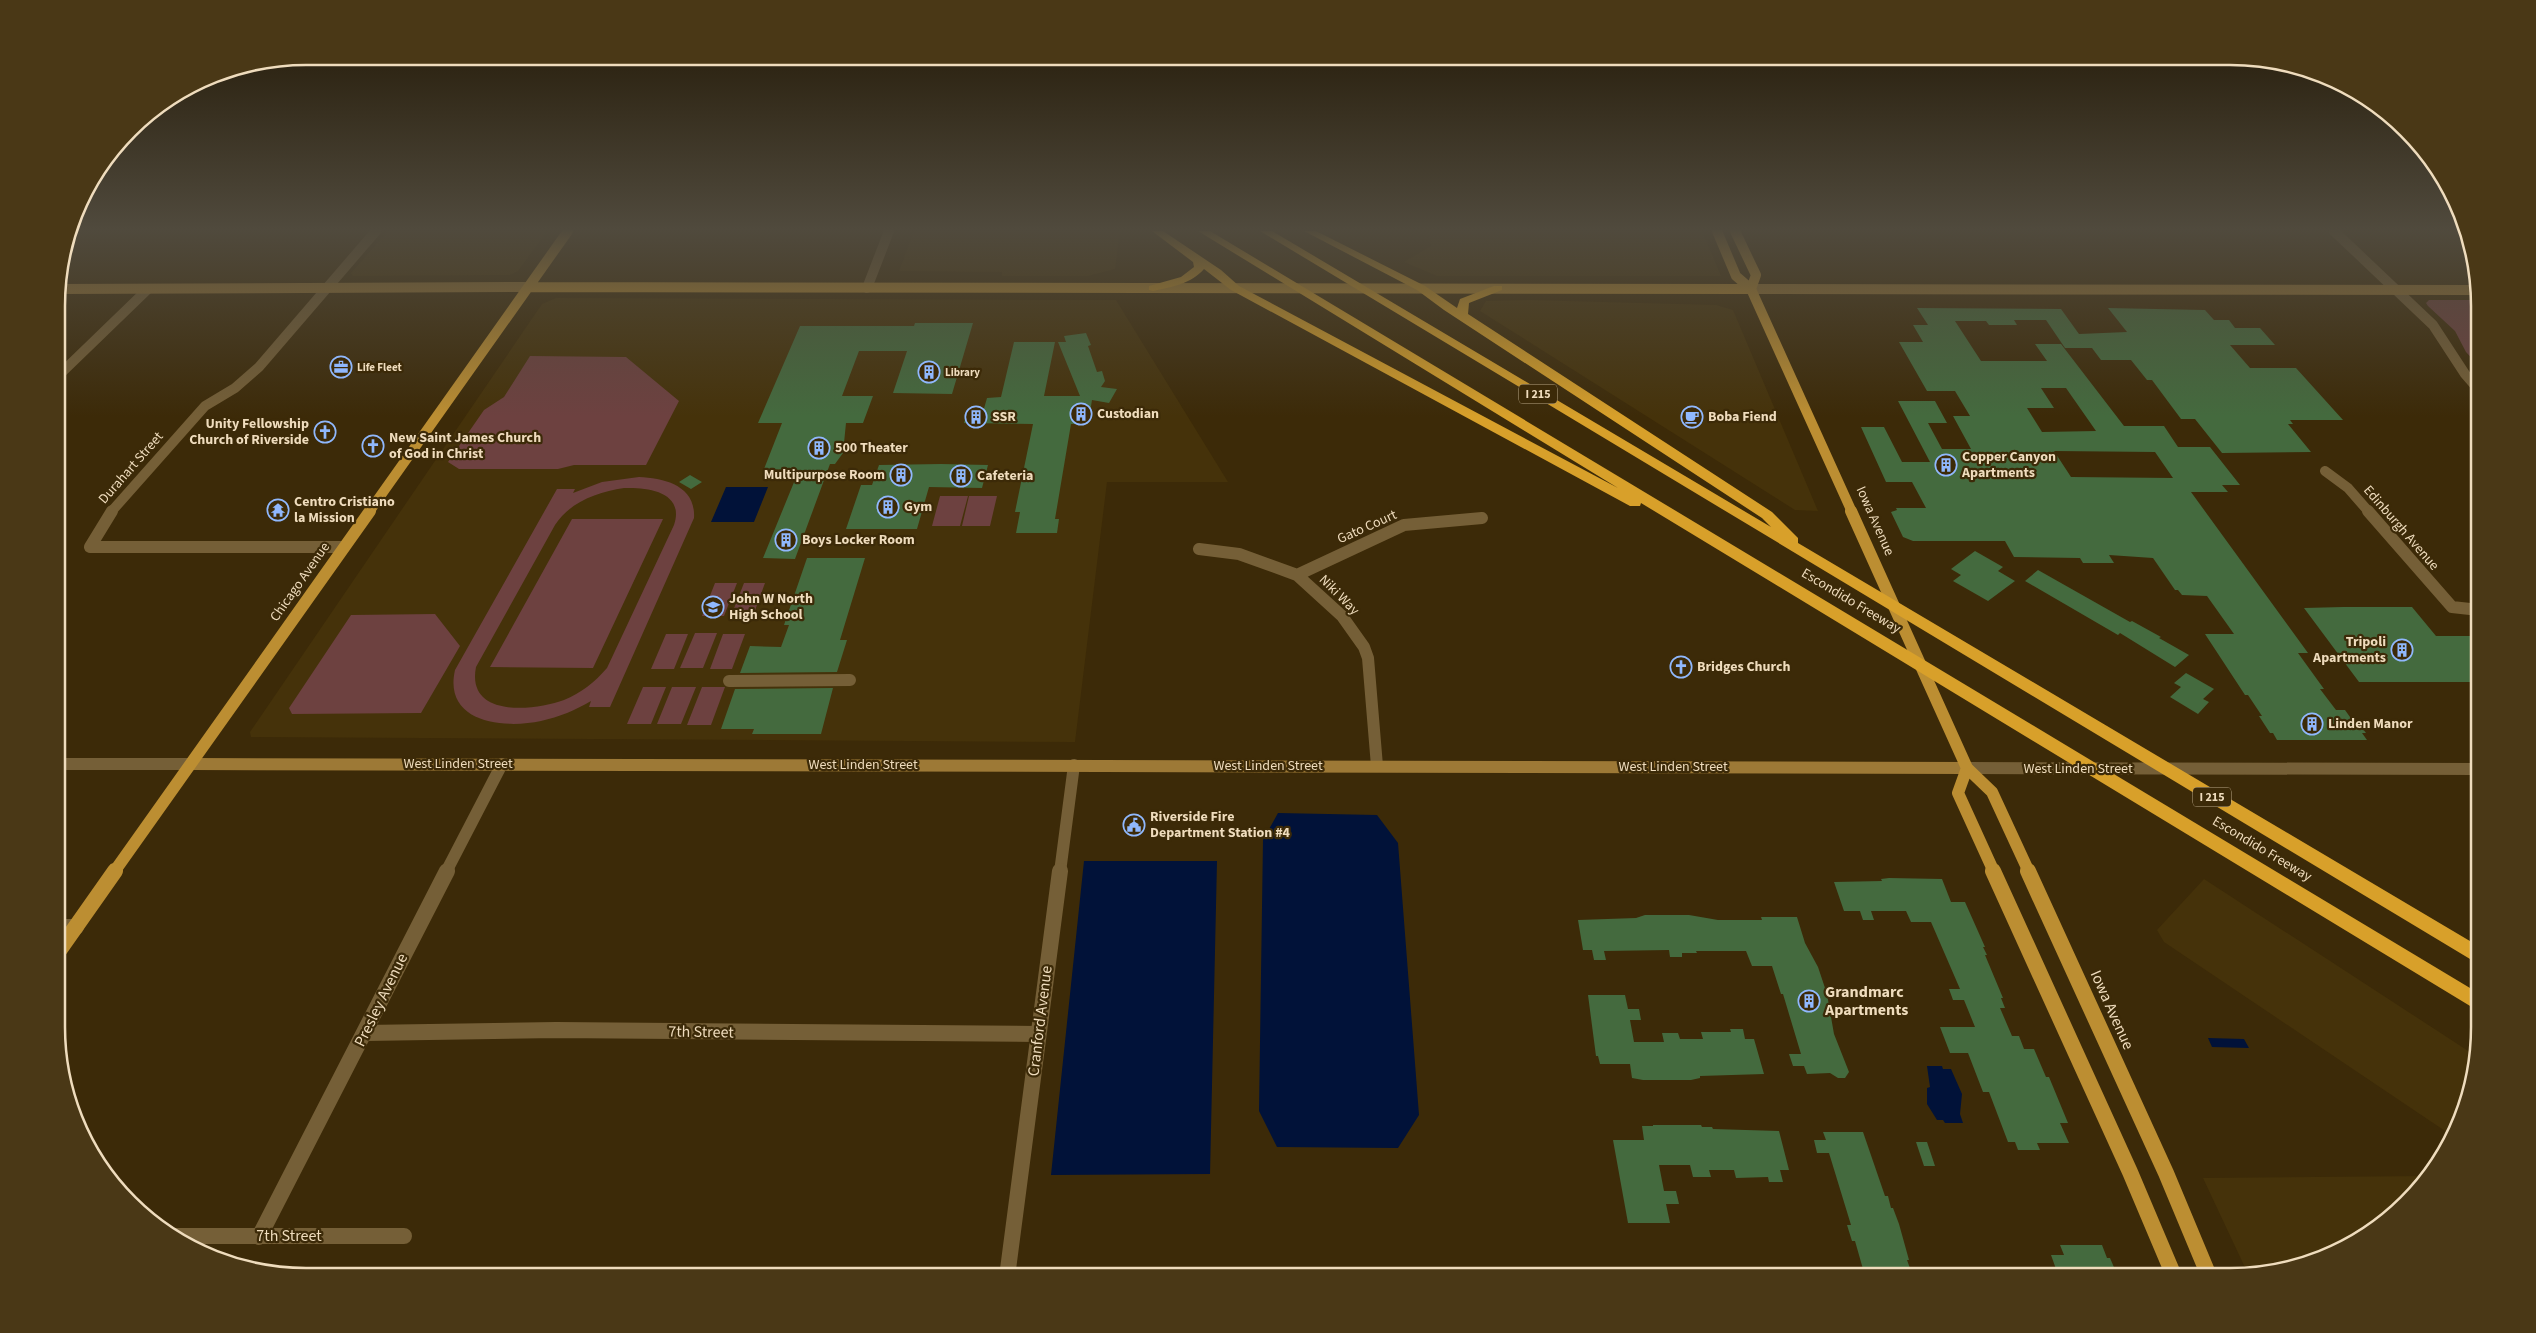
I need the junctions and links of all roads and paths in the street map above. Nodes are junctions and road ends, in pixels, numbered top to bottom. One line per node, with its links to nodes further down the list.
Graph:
1 (144, 293): 13 (street)
2 (321, 293): 18 (street, Durahart Street)
3 (524, 293): 18 (main road, Chicago Avenue)
4 (1246, 293): 22 (highway)
5 (1306, 293): 22 (highway, Escondido Freeway / I 215)
6 (1369, 293): 20 (highway, Escondido Freeway / I 215)
7 (1428, 293): 11 (highway)
8 (1484, 293): 11 (highway)
9 (1753, 293): 31 (main road, Iowa Avenue)
10 (2399, 293): 15 (street)
11 (1462, 315): 20 (highway)
12 (65, 361): 13 (street)
13 (74, 361): 14 (street)
14 (65, 369)
15 (2471, 382)
16 (2325, 471): 23 (street, Edinburgh Avenue)
17 (1482, 518): 21 (street, Gato Court)
18 (344, 547): 27 (main road, Chicago Avenue)
19 (1198, 549): 21 (street, Niki Way)
20 (1810, 558): 37 (highway, Escondido Freeway / I 215)
21 (1297, 575): 30 (street, Niki Way)
22 (1775, 577): 33 (highway, Escondido Freeway / I 215)
23 (2471, 609)
24 (850, 680): 25 (street)
25 (729, 681)
26 (65, 764): 27 (street, West Linden Street)
27 (192, 764): 28 (main road, West Linden Street); 34 (main road, Chicago Avenue)
28 (502, 764): 29 (main road, West Linden Street); 40 (street, Presley Avenue)
29 (1074, 765): 30 (main road, West Linden Street); 41 (street, Cranford Avenue)
30 (1377, 766): 31 (main road, West Linden Street)
31 (1967, 768): 32 (street, West Linden Street); 46 (main road); 47 (main road, Iowa Avenue)
32 (2471, 769)
33 (2342, 920): 38 (highway, Escondido Freeway / I 215); 39 (highway)
34 (76, 926): 35 (street); 36 (main road, Chicago Avenue)
35 (65, 927)
36 (65, 942)
37 (2471, 952)
38 (2471, 999)
39 (2471, 1008)
40 (365, 1033): 41 (street, 7th Street); 44 (street, Presley Avenue)
41 (1038, 1034): 45 (street, Cranford Avenue)
42 (185, 1236): 44 (street, 7th Street)
43 (404, 1236): 44 (street, 7th Street)
44 (259, 1237)
45 (1007, 1268)
46 (2171, 1268)
47 (2206, 1268)

